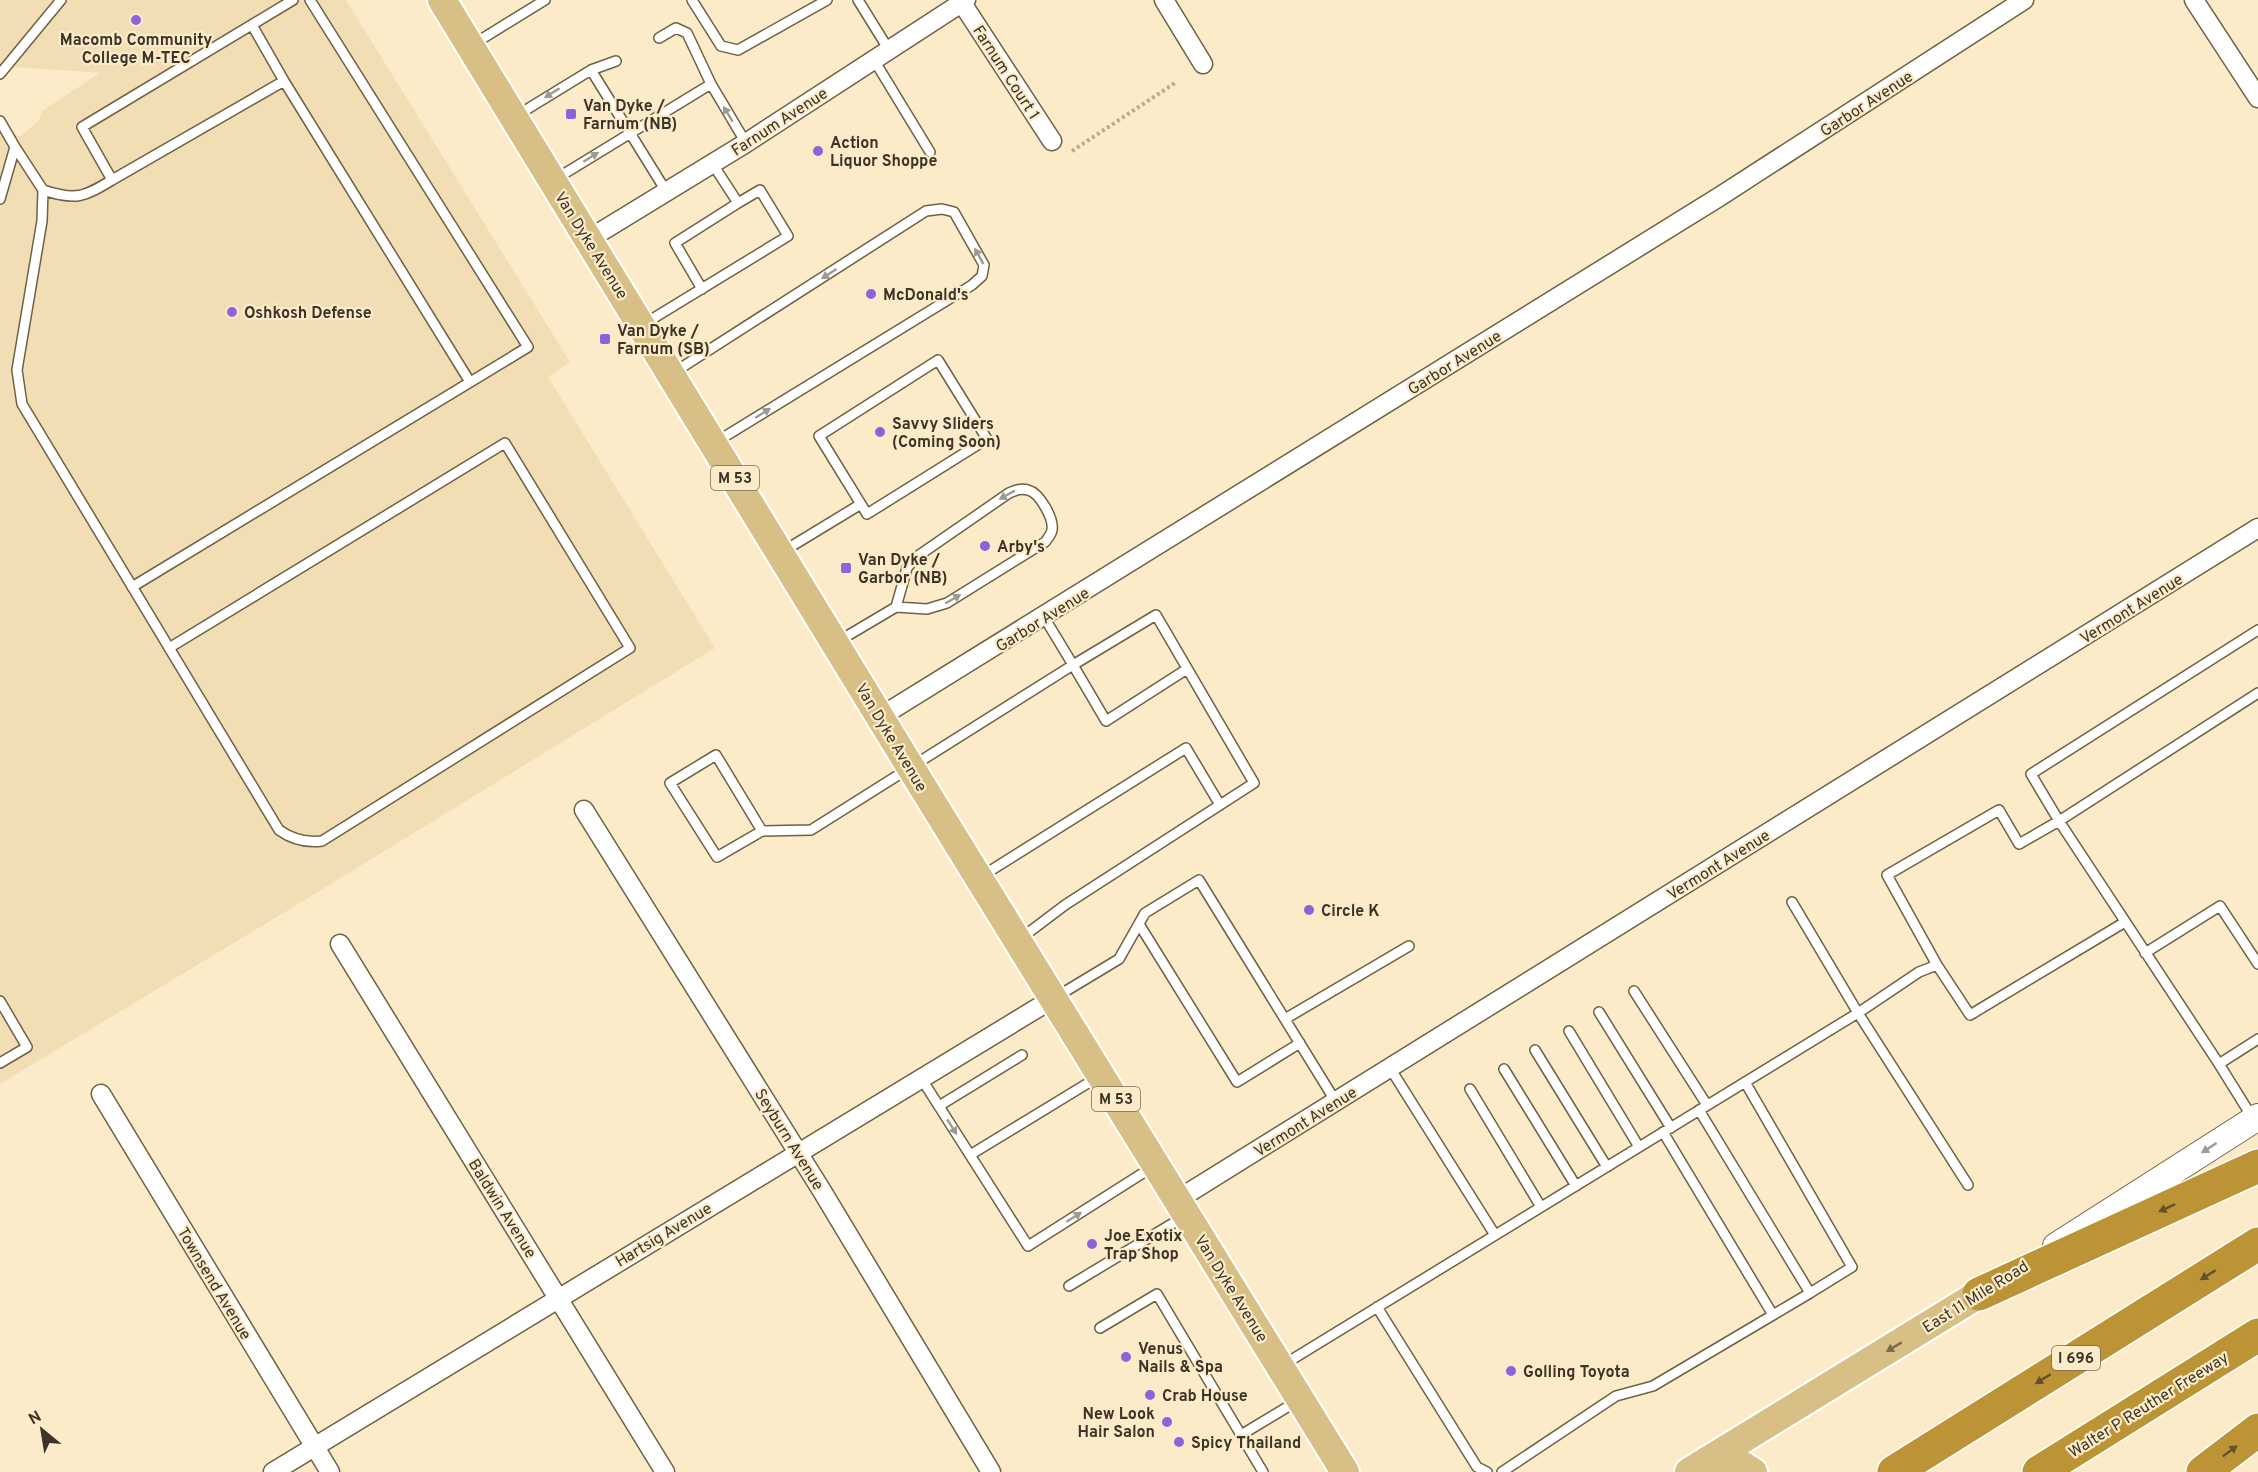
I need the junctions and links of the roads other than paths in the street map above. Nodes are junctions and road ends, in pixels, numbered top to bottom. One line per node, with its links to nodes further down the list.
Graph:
1 (61, 0): 21 (lane)
2 (293, 0): 13 (lane)
3 (310, 0): 43 (lane)
4 (442, 0): 15 (main road, Van Dyke Avenue / M 53)
5 (545, 0): 15 (lane)
6 (692, 0): 7 (lane)
7 (827, 0)
8 (858, 0): 16 (lane)
9 (1164, 0): 18 (street)
10 (2024, 0): 50 (street, Garbor Avenue)
11 (2194, 0): 20 (street)
12 (964, 1): 16 (street, Farnum Avenue); 28 (street, Farnum Court 1)
13 (252, 25): 22 (lane); 33 (lane)
14 (659, 38): 23 (lane)
15 (470, 46): 25 (main road, Van Dyke Avenue / M 53)
16 (882, 55): 29 (street, Farnum Avenue); 31 (lane)
17 (616, 61): 19 (lane)
18 (1203, 64)
19 (591, 70): 25 (lane, one-way to 25); 27 (lane)
20 (2251, 70): 24 (street)
21 (0, 74)
22 (284, 81): 33 (lane); 43 (lane)
23 (711, 84): 27 (lane); 29 (lane, one-way to 23)
24 (2258, 98)
25 (513, 117): 34 (main road, Van Dyke Avenue / M 53)
26 (0, 121): 30 (lane)
27 (630, 133): 34 (lane, one-way to 27); 36 (lane)
28 (1052, 141)
29 (746, 142): 32 (street, Farnum Avenue)
30 (15, 147): 35 (lane); 37 (lane)
31 (930, 152)
32 (712, 163): 36 (street, Farnum Avenue); 38 (lane)
33 (112, 180): 35 (lane)
34 (553, 181): 39 (main road, Van Dyke Avenue / M 53)
35 (43, 190): 48 (lane)
36 (666, 191): 39 (street, Farnum Avenue)
37 (0, 199)
38 (738, 204): 40 (lane); 40 (lane)
39 (589, 239): 41 (main road, Van Dyke Avenue / M 53)
40 (702, 289): 41 (lane)
41 (642, 325): 42 (main road, Van Dyke Avenue / M 53)
42 (671, 374): 44 (main road, Van Dyke Avenue / M 53); 44 (lane, one-way to 42)
43 (470, 382): 48 (lane)
44 (714, 444): 47 (main road, Van Dyke Avenue / M 53)
45 (861, 504): 45 (lane); 47 (lane)
46 (2258, 528): 86 (street, Vermont Avenue)
47 (780, 553): 52 (main road, Van Dyke Avenue / M 53)
48 (132, 587): 53 (lane)
49 (896, 607): 49 (lane, one-way to 49); 52 (lane)
50 (1044, 617): 54 (lane); 57 (street, Garbor Avenue)
51 (2258, 630): 61 (lane)
52 (835, 644): 57 (main road, Van Dyke Avenue / M 53)
53 (169, 648): 53 (lane)
54 (1073, 665): 55 (lane); 55 (lane); 58 (lane)
55 (1187, 669): 59 (lane)
56 (2258, 693): 61 (lane)
57 (880, 717): 58 (main road, Van Dyke Avenue / M 53)
58 (911, 768): 62 (lane); 63 (main road, Van Dyke Avenue / M 53)
59 (1220, 805): 63 (lane); 67 (lane)
60 (584, 810): 99 (street, Seyburn Avenue)
61 (2059, 821): 65 (lane); 71 (lane)
62 (762, 831): 62 (lane)
63 (980, 878): 67 (main road, Van Dyke Avenue / M 53)
64 (1792, 902): 77 (lane)
65 (2125, 922): 70 (lane); 71 (lane)
66 (1139, 924): 74 (lane); 78 (lane); 81 (lane)
67 (1019, 940): 74 (main road, Van Dyke Avenue / M 53)
68 (340, 944): 113 (street, Baldwin Avenue)
69 (1409, 946): 78 (lane)
70 (2145, 952): 72 (lane); 85 (lane)
71 (1937, 964): 77 (lane)
72 (2258, 964)
73 (1634, 991): 95 (lane)
74 (1054, 998): 88 (main road, Van Dyke Avenue / M 53); 89 (street, Hartsig Avenue)
75 (0, 1001): 84 (lane)
76 (1599, 1012): 97 (lane)
77 (1858, 1013): 90 (lane); 104 (lane)
78 (1285, 1019): 81 (lane)
79 (1569, 1031): 98 (lane)
80 (2258, 1040): 85 (lane)
81 (1300, 1043): 93 (lane)
82 (1535, 1050): 103 (lane)
83 (1022, 1055): 94 (lane)
84 (0, 1063)
85 (2219, 1064): 96 (lane)
86 (1390, 1068): 93 (street, Vermont Avenue); 108 (lane)
87 (1504, 1068): 105 (lane)
88 (1101, 1075): 100 (lane); 101 (main road, Van Dyke Avenue / M 53)
89 (921, 1078): 94 (lane); 99 (street, Hartsig Avenue)
90 (1745, 1082): 95 (lane); 111 (lane)
91 (1470, 1089): 107 (lane)
92 (101, 1094): 122 (street, Townsend Avenue)
93 (1336, 1102): 106 (street, Vermont Avenue)
94 (939, 1106): 100 (lane, one-way to 100)
95 (1703, 1108): 97 (lane); 111 (lane)
96 (2256, 1118): 112 (main road, East 11 Mile Road, one-way to 112)
97 (1667, 1130): 98 (lane); 115 (lane)
98 (1639, 1147): 103 (lane)
99 (798, 1153): 113 (street, Hartsig Avenue); 128 (street, Seyburn Avenue)
100 (970, 1155): 101 (lane, one-way to 101)
101 (1156, 1165): 106 (main road, Van Dyke Avenue / M 53)
102 (2258, 1166): 112 (highway, one-way to 112)
103 (1607, 1167): 105 (lane)
104 (1968, 1185)
105 (1576, 1186): 107 (lane)
106 (1182, 1207): 110 (lane); 118 (main road, Van Dyke Avenue / M 53)
107 (1541, 1207): 108 (lane)
108 (1495, 1235): 114 (lane)
109 (2258, 1244): 133 (highway, I 696, one-way to 133)
110 (1069, 1286)
111 (1810, 1293): 115 (lane)
112 (1979, 1294): 123 (main road, East 11 Mile Road, one-way to 123)
113 (558, 1298): 122 (street, Hartsig Avenue); 127 (street, Baldwin Avenue)
114 (1377, 1307): 118 (lane); 131 (lane)
115 (1773, 1315): 132 (lane)
116 (1100, 1328): 121 (lane)
117 (2258, 1335): 134 (highway, Walter P Reuther Freeway)
118 (1280, 1366): 119 (main road, Van Dyke Avenue / M 53)
119 (1301, 1399): 121 (lane); 130 (main road, Van Dyke Avenue / M 53)
120 (2258, 1430): 135 (highway, one-way to 120)
121 (1241, 1435): 129 (lane)
122 (314, 1447): 125 (street, Hartsig Avenue); 126 (street, Townsend Avenue)
123 (1699, 1466): 124 (main road)
124 (1747, 1468)
125 (273, 1472)
126 (330, 1472)
127 (665, 1472)
128 (991, 1472)
129 (1263, 1472)
130 (1345, 1472)
131 (1487, 1472)
132 (1502, 1472)
133 (1894, 1472)
134 (2038, 1472)
135 (2203, 1472)

